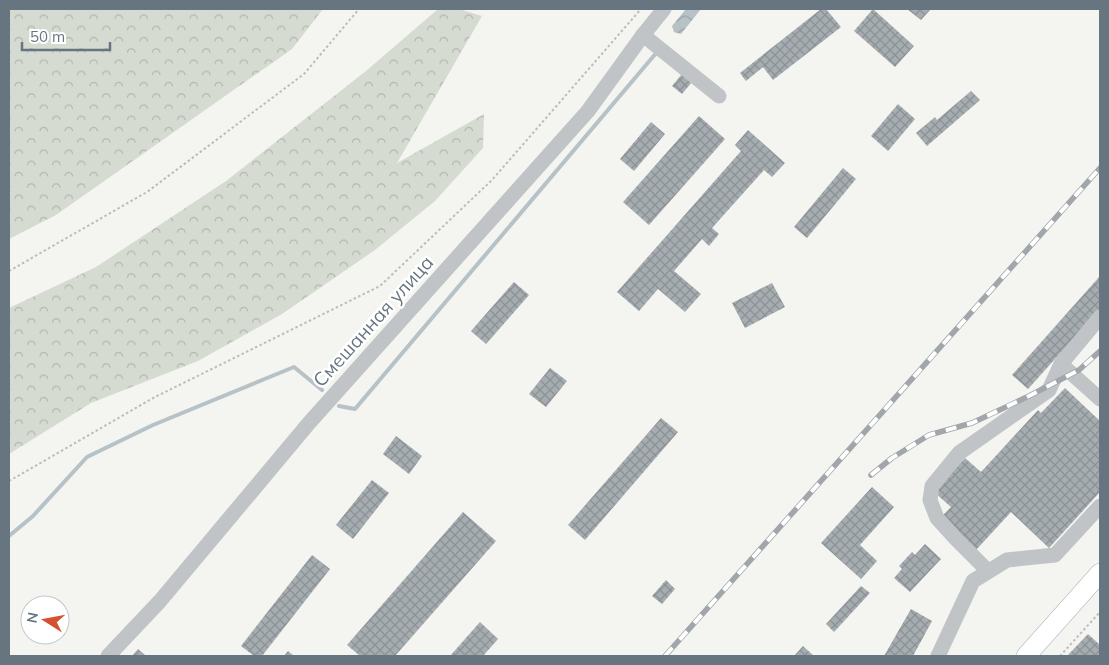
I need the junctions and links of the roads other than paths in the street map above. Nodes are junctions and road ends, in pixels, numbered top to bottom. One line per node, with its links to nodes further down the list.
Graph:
1 (664, 9): 2 (street, Смешанная улица)
2 (643, 35): 3 (street); 10 (street, Смешанная улица)
3 (719, 96)
4 (1100, 317): 5 (street)
5 (1061, 364): 6 (street); 8 (street)
6 (1100, 399)
7 (1100, 506): 8 (street)
8 (988, 571): 11 (street)
9 (1100, 573): 12 (main road)
10 (108, 656)
11 (938, 656)
12 (1026, 656)

